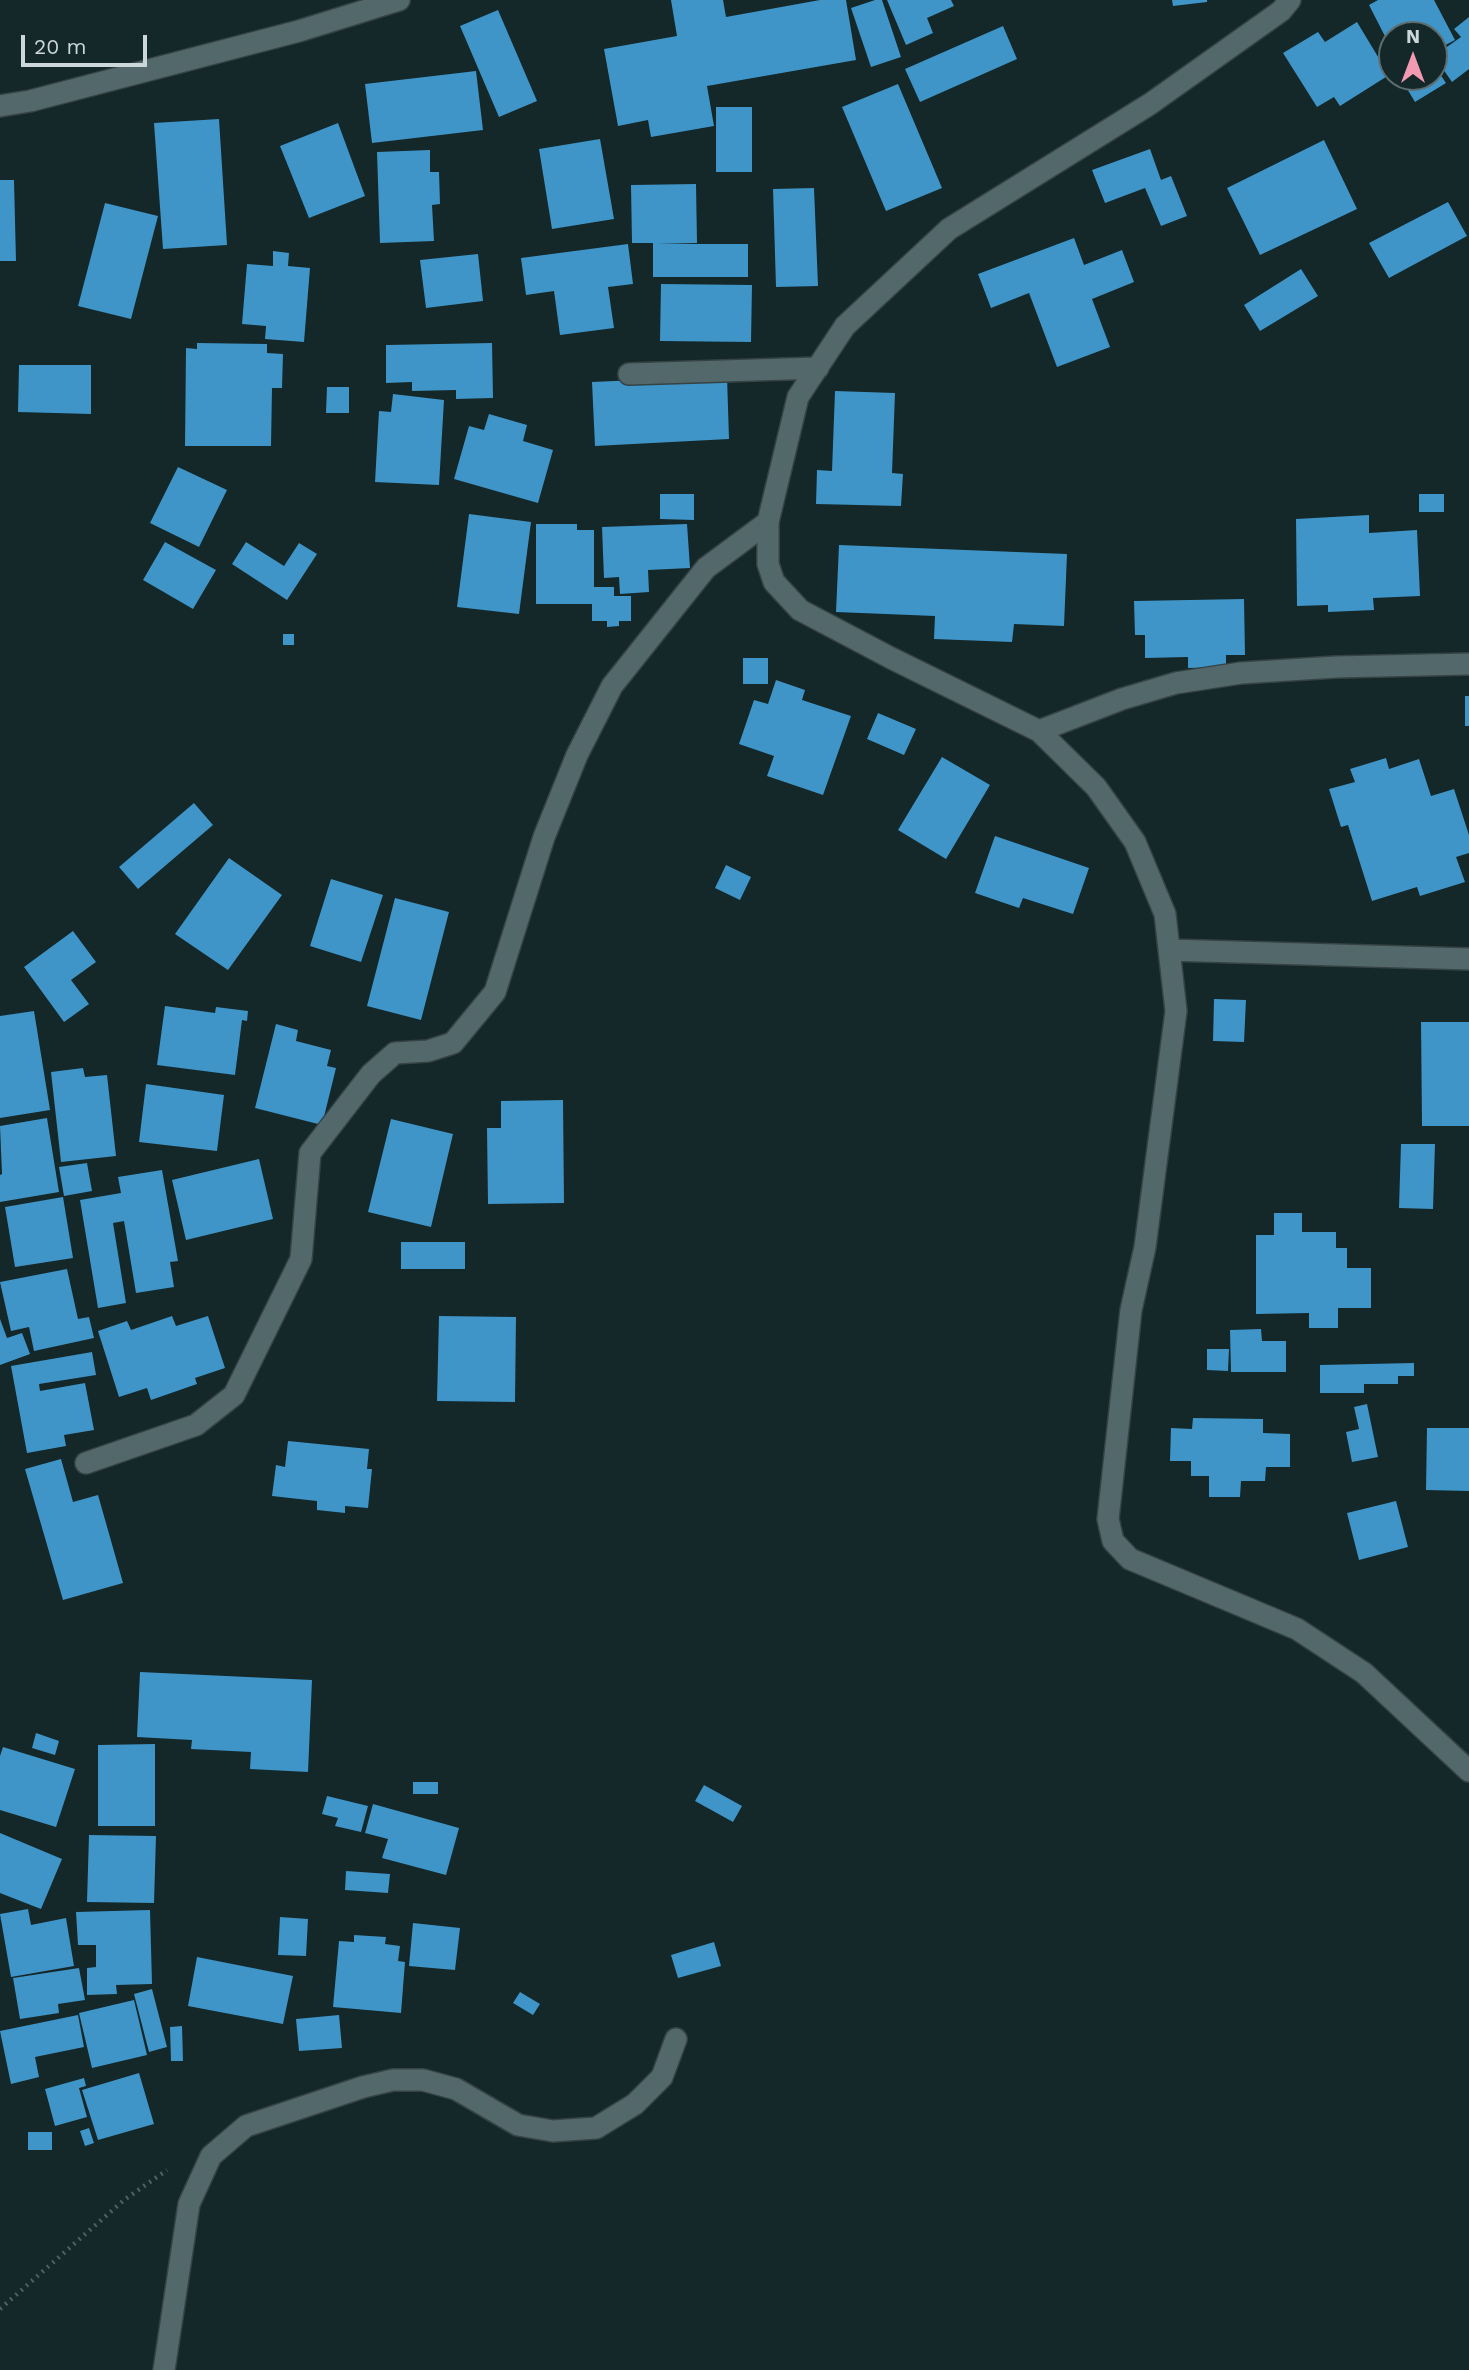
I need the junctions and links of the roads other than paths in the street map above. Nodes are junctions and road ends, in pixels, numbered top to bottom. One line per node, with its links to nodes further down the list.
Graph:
1 (399, 0): 3 (street)
2 (1290, 0): 4 (street)
3 (0, 106)
4 (818, 368): 5 (street); 6 (street)
5 (629, 374)
6 (768, 522): 8 (street); 11 (street)
7 (1469, 664): 8 (street)
8 (1039, 731): 9 (street)
9 (1169, 950): 10 (street); 12 (street)
10 (1469, 959)
11 (86, 1463)
12 (1469, 1771)
13 (676, 2039): 14 (street)
14 (164, 2370)

